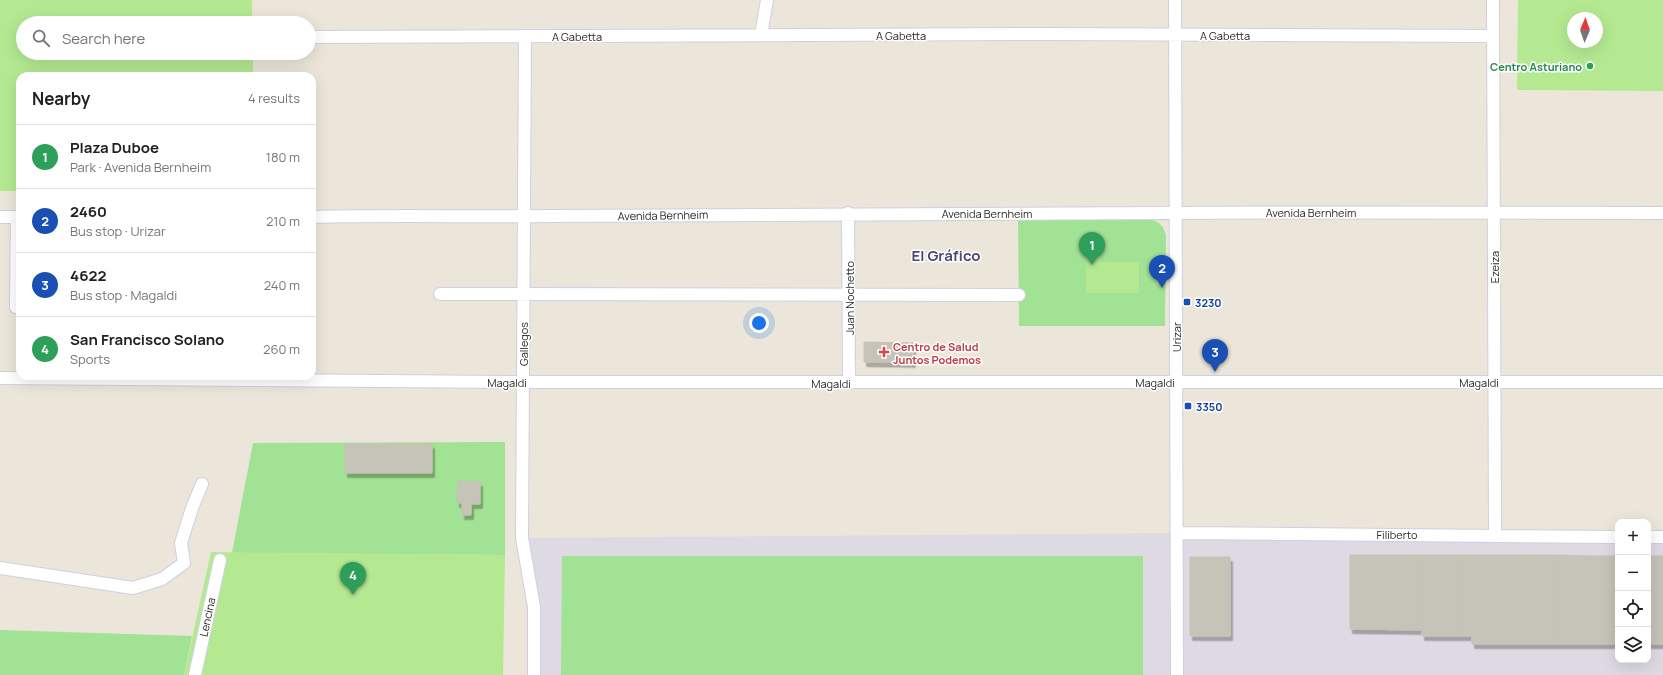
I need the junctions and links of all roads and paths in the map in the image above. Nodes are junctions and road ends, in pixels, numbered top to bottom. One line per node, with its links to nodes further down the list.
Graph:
1 (767, 0): 4 (street)
2 (1175, 0): 5 (street, Urizar)
3 (1493, 0): 7 (street, Ezeiza)
4 (761, 35): 5 (street, A Gabetta); 6 (street, A Gabetta)
5 (1175, 35): 7 (street, A Gabetta); 9 (street, Urizar)
6 (525, 36): 8 (street, A Gabetta); 16 (street, Gallegos)
7 (1494, 36): 11 (street, Ezeiza)
8 (316, 37)
9 (1175, 212): 10 (street, Avenida Bernheim); 11 (street, Avenida Bernheim); 24 (street, Urizar)
10 (848, 213): 16 (street, Avenida Bernheim); 19 (street, Juan Nochetto)
11 (1494, 213): 12 (street, Avenida Bernheim); 26 (street, Ezeiza)
12 (1663, 213)
13 (0, 217): 14 (street)
14 (16, 217)
15 (316, 217): 16 (street, Avenida Bernheim)
16 (524, 217): 18 (street, Gallegos)
17 (440, 294): 18 (street)
18 (524, 294): 19 (street); 25 (street, Gallegos)
19 (848, 295): 20 (street); 28 (street, Juan Nochetto)
20 (1018, 295)
21 (0, 378): 22 (street, Magaldi)
22 (16, 378)
23 (262, 380): 25 (street, Magaldi)
24 (1176, 381): 26 (street, Magaldi); 28 (street, Magaldi); 30 (street, Urizar)
25 (523, 382): 28 (street, Magaldi); 38 (street, Gallegos)
26 (1495, 382): 27 (street, Magaldi); 31 (street, Ezeiza)
27 (1663, 382)
28 (849, 383)
29 (202, 484): 36 (street)
30 (1177, 533): 31 (street, Filiberto); 39 (street, Urizar)
31 (1495, 535): 32 (street, Filiberto)
32 (1615, 537)
33 (1651, 537): 34 (street)
34 (1663, 537)
35 (220, 560): 37 (street, Lencina)
36 (0, 568)
37 (195, 675)
38 (534, 675)
39 (1177, 675)

